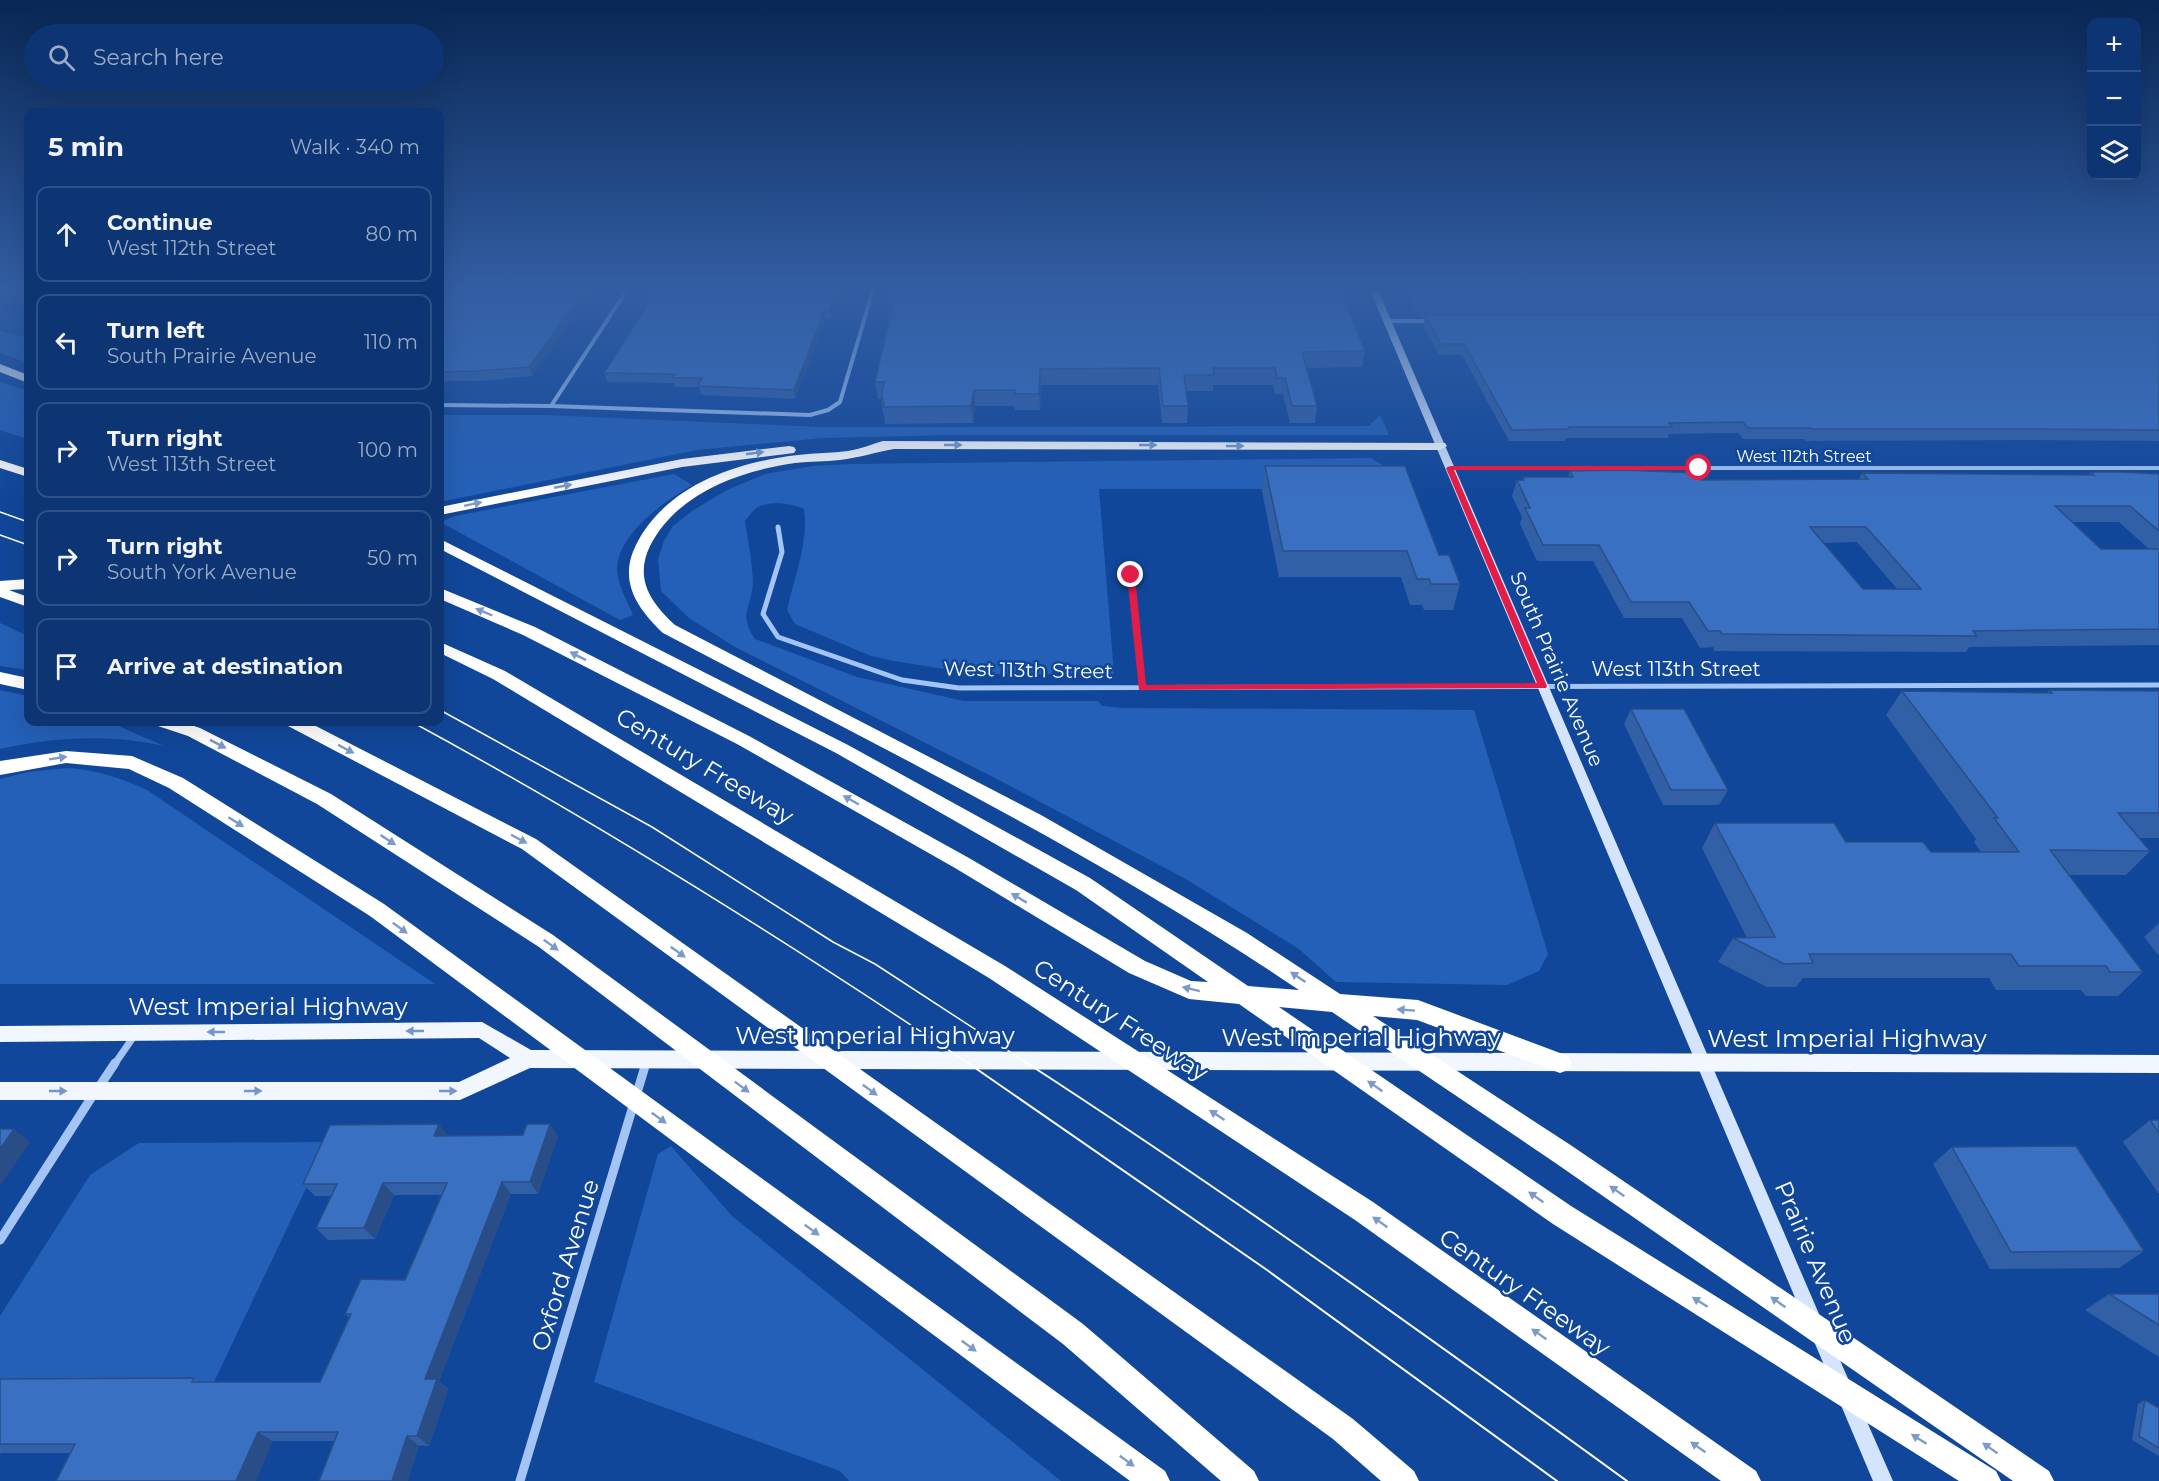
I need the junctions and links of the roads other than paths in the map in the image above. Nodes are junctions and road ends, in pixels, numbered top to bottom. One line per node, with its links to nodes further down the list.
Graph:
1 (582, 359): 7 (street)
2 (853, 359): 7 (street)
3 (1403, 359): 9 (main road, South Prairie Avenue)
4 (0, 368): 5 (highway)
5 (24, 377)
6 (444, 405): 7 (street)
7 (551, 406)
8 (894, 445): 9 (highway, one-way to 9); 15 (highway, one-way to 8); 50 (highway, one-way to 8)
9 (1440, 446): 12 (main road, South Prairie Avenue)
10 (0, 463): 11 (highway); 14 (highway)
11 (24, 463)
12 (1450, 468): 13 (street, West 112th Street); 28 (main road, South Prairie Avenue)
13 (2159, 468)
14 (24, 472)
15 (444, 510)
16 (778, 527): 29 (street, West 113th Street)
17 (444, 545): 49 (highway, one-way to 17)
18 (1131, 575): 29 (street)
19 (24, 584): 20 (highway)
20 (0, 586)
21 (0, 592): 23 (highway)
22 (444, 594): 37 (highway, one-way to 22)
23 (24, 601)
24 (444, 649): 47 (highway, Century Freeway, one-way to 24)
25 (0, 678): 26 (highway)
26 (24, 683)
27 (2159, 685): 28 (street, West 113th Street)
28 (1543, 686): 29 (street, West 113th Street); 38 (main road, South Prairie Avenue)
29 (1142, 688)
30 (176, 726): 45 (highway, one-way to 45)
31 (302, 726): 46 (highway, one-way to 46)
32 (0, 768): 44 (highway, one-way to 44)
33 (136, 1033): 34 (main road, West Imperial Highway); 35 (main road, West Imperial Highway, one-way to 33); 40 (street)
34 (0, 1034)
35 (528, 1059): 36 (main road, West Imperial Highway); 40 (main road, West Imperial Highway, one-way to 35)
36 (647, 1060): 37 (main road, West Imperial Highway); 43 (street, Oxford Avenue)
37 (1560, 1063): 38 (main road, West Imperial Highway)
38 (1702, 1064): 39 (main road, West Imperial Highway); 48 (main road, Prairie Avenue)
39 (2159, 1064)
40 (96, 1091): 41 (main road, West Imperial Highway, one-way to 40); 42 (street)
41 (0, 1092)
42 (0, 1240)
43 (520, 1481)
44 (1155, 1481)
45 (1244, 1481)
46 (1404, 1481)
47 (1746, 1481)
48 (1883, 1481)
49 (1986, 1481)
50 (2039, 1481)

